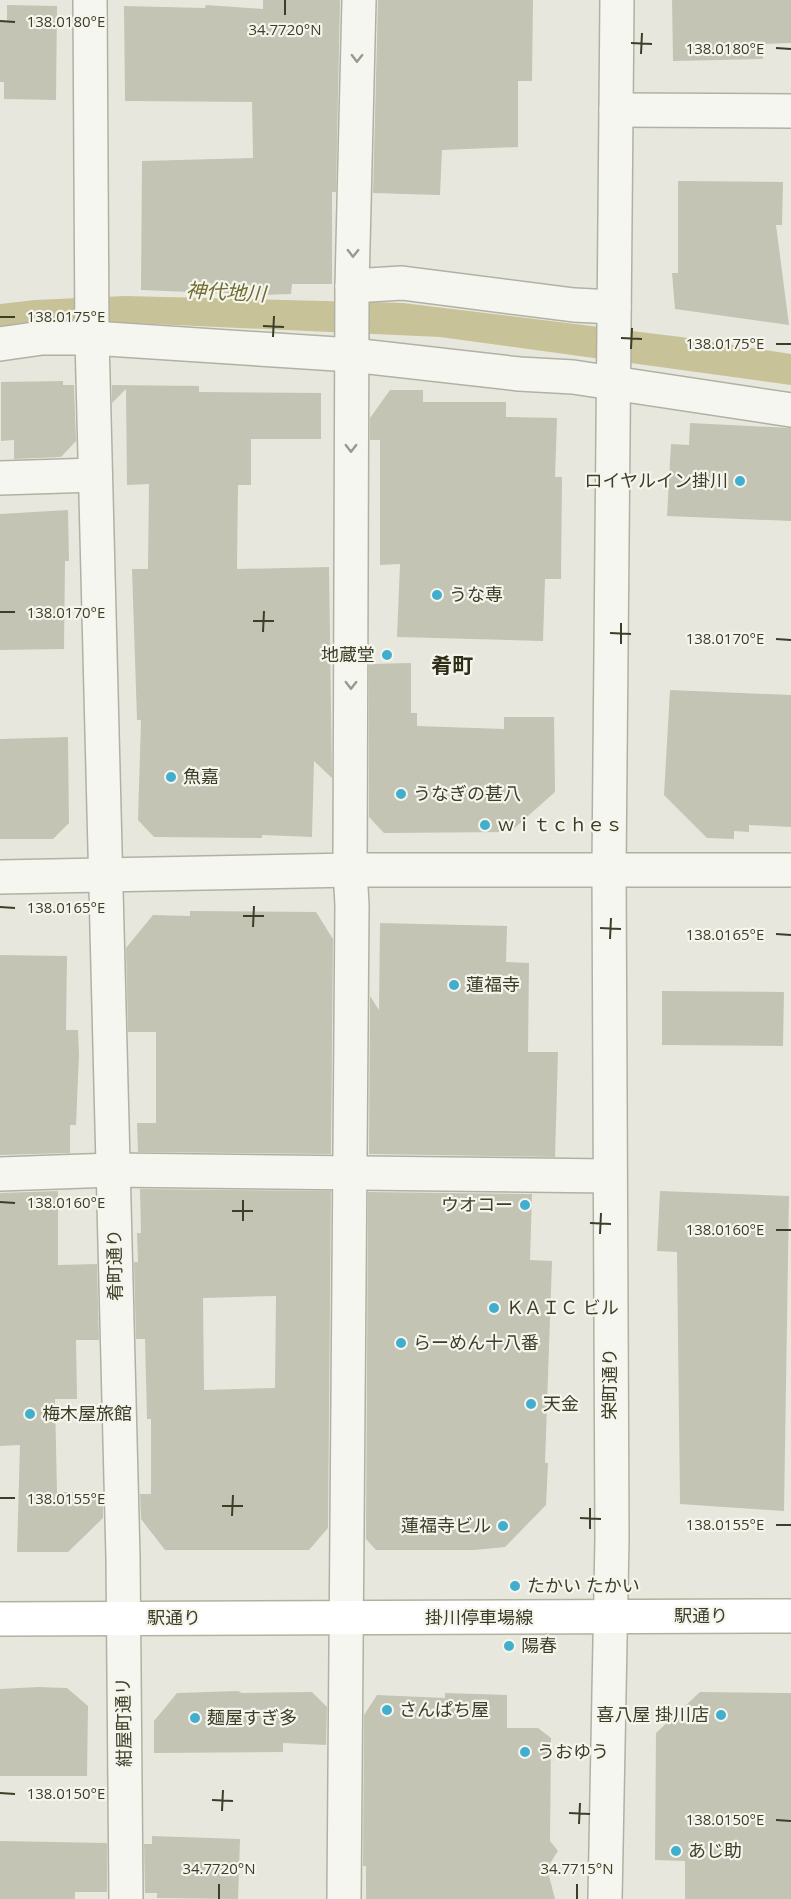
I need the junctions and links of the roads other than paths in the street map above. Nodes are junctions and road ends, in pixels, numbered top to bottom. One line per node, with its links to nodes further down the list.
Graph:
1 (90, 0): 8 (street, 肴町通り)
2 (359, 0): 6 (street, one-way to 6)
3 (617, 0): 4 (street, 栄町通り)
4 (616, 110): 5 (street); 7 (street, 栄町通り)
5 (791, 111)
6 (352, 286): 7 (street); 10 (street)
7 (614, 307): 11 (street, 栄町通り)
8 (92, 338): 9 (street); 10 (street); 13 (street, 肴町通り)
9 (0, 344)
10 (352, 355): 11 (street); 16 (street, one-way to 16)
11 (614, 383): 12 (street); 15 (street, 栄町通り)
12 (791, 410)
13 (95, 475): 14 (street); 18 (street, 肴町通り)
14 (0, 478)
15 (609, 869): 16 (street); 17 (street); 23 (street, 栄町通り)
16 (350, 870): 18 (street); 22 (street)
17 (791, 870)
18 (106, 876): 19 (street); 20 (street, 肴町通り)
19 (0, 877)
20 (113, 1170): 21 (street); 22 (street); 26 (street, 肴町通り)
21 (0, 1174)
22 (349, 1175): 23 (street); 27 (street)
23 (608, 1176): 24 (street, 栄町通り)
24 (610, 1616): 25 (main road, 駅通り); 27 (main road, 掛川停車場線); 31 (street, 栄町通り)
25 (791, 1616)
26 (122, 1618): 27 (main road, 駅通り); 28 (main road, 駅通り); 29 (street, 紺屋町通リ)
27 (348, 1618): 30 (street)
28 (0, 1619)
29 (126, 1899)
30 (344, 1899)
31 (606, 1899)

